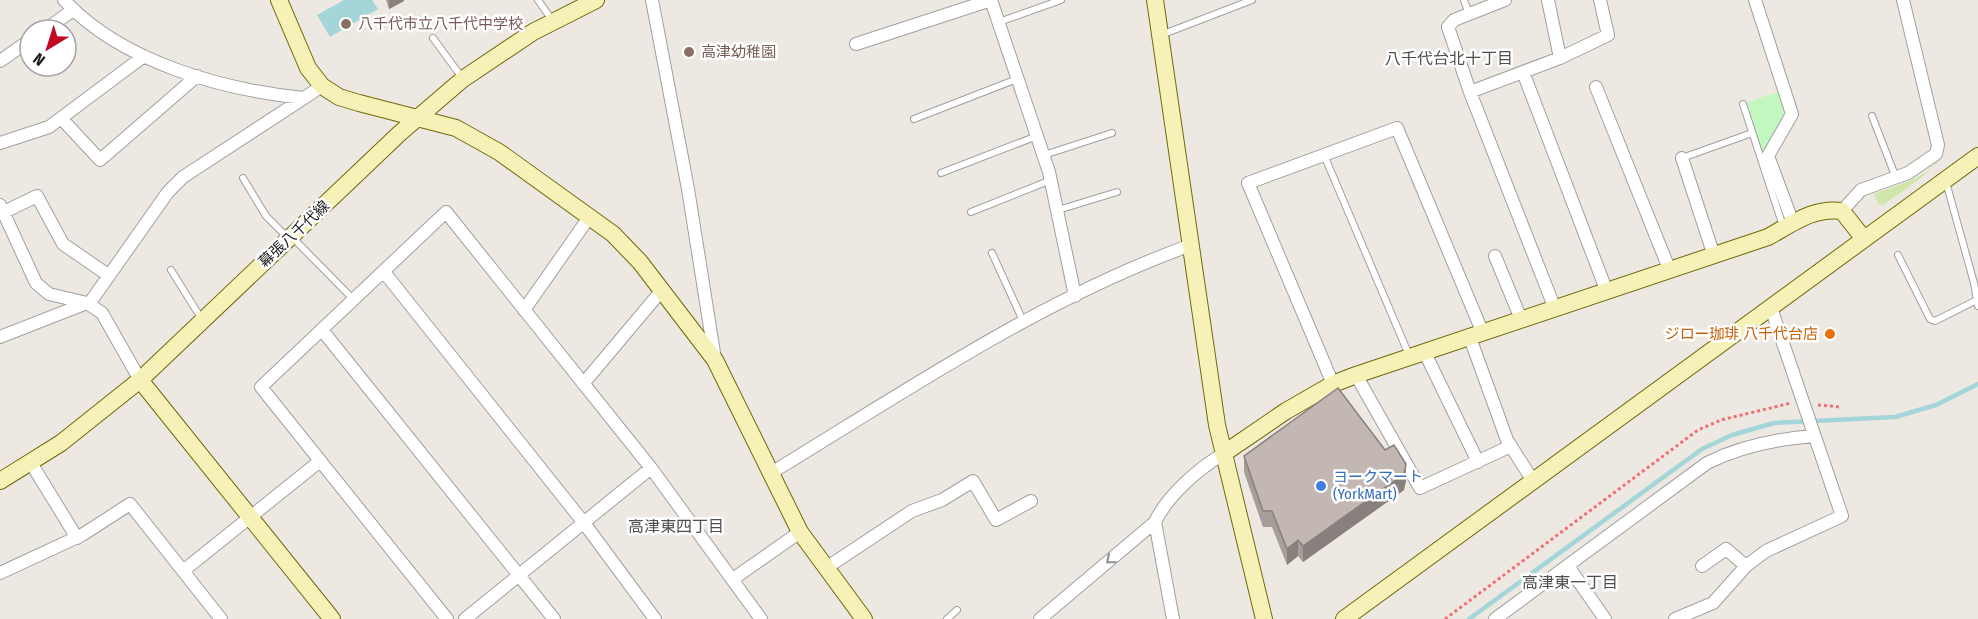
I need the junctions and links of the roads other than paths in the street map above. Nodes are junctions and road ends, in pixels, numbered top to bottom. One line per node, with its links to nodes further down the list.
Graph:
1 (64, 0): 16 (street)
2 (279, 0): 32 (street)
3 (538, 0): 19 (lane)
4 (596, 0): 19 (street, 幕張八千代線)
5 (652, 0): 89 (street)
6 (991, 0): 20 (street); 23 (street)
7 (1060, 0): 20 (lane)
8 (1155, 0): 21 (street)
9 (1252, 0): 21 (lane)
10 (1464, 0): 17 (lane)
11 (1505, 0): 17 (street)
12 (1548, 0): 26 (street)
13 (1600, 0): 26 (street)
14 (1755, 0): 60 (street)
15 (1903, 0): 51 (street)
16 (73, 10): 18 (street); 25 (street)
17 (1469, 14): 34 (street)
18 (62, 18)
19 (553, 21): 30 (street, 幕張八千代線)
20 (997, 22): 31 (street)
21 (1161, 35): 63 (street)
22 (434, 38): 30 (lane)
23 (856, 44)
24 (18, 48): 27 (street)
25 (144, 56): 29 (street); 39 (street)
26 (1560, 58): 28 (street)
27 (0, 61)
28 (1523, 72): 34 (street); 74 (street)
29 (197, 76): 35 (street); 39 (street)
30 (463, 79): 38 (street, 幕張八千代線)
31 (1017, 79): 40 (lane); 43 (street)
32 (322, 86): 35 (street); 38 (street)
33 (1596, 87): 69 (street)
34 (1470, 92): 80 (street)
35 (304, 98): 71 (street)
36 (1743, 104): 42 (lane)
37 (1872, 116): 51 (lane)
38 (418, 117): 59 (street); 61 (street, 幕張八千代線)
39 (62, 118): 44 (street)
40 (914, 118)
41 (1112, 133): 45 (lane)
42 (1752, 133): 48 (lane); 60 (lane)
43 (1036, 136): 45 (street); 49 (lane)
44 (0, 143)
45 (1043, 155): 52 (street)
46 (1324, 155): 86 (street); 88 (lane); 93 (street)
47 (1978, 156): 53 (street)
48 (1682, 158): 67 (street)
49 (941, 173)
50 (243, 178): 61 (lane)
51 (1896, 178): 57 (street)
52 (1051, 180): 56 (street); 58 (lane)
53 (1945, 180): 62 (street); 72 (lane)
54 (1117, 192): 56 (lane)
55 (2, 208): 71 (street); 77 (street)
56 (1058, 210): 75 (street)
57 (1842, 211): 60 (street); 62 (street)
58 (971, 212)
59 (590, 216): 73 (street); 81 (street)
60 (1787, 221): 67 (street)
61 (290, 237): 76 (lane); 83 (street, 幕張八千代線)
62 (1864, 239): 79 (street)
63 (1191, 245): 75 (street); 96 (street)
64 (992, 253): 84 (lane)
65 (1898, 255): 78 (lane)
66 (1495, 256): 82 (street)
67 (1714, 256): 69 (street)
68 (171, 270): 83 (lane)
69 (1670, 271): 74 (street)
70 (384, 272): 76 (street); 81 (street); 107 (street)
71 (108, 275): 77 (street)
72 (1976, 282): 78 (lane)
73 (662, 290): 89 (street); 92 (street)
74 (1607, 292): 80 (street)
75 (1075, 296): 84 (street)
76 (354, 300): 85 (street)
77 (88, 303): 87 (street); 91 (street)
78 (1977, 303)
79 (1771, 308): 94 (street); 103 (street)
80 (1555, 309): 82 (street)
81 (524, 310): 92 (street)
82 (1521, 319): 86 (street)
83 (202, 320): 91 (street, 幕張八千代線)
84 (1024, 323): 101 (street)
85 (322, 330): 97 (street); 116 (street)
86 (1475, 333): 88 (street); 95 (street)
87 (0, 337)
88 (1416, 353): 90 (street); 98 (street)
89 (715, 360): 101 (street)
90 (1356, 375): 93 (street); 98 (street)
91 (140, 380): 99 (street, 幕張八千代線); 105 (street)
92 (583, 384): 100 (street)
93 (1333, 384): 96 (street)
94 (1813, 433): 110 (street); 112 (street)
95 (1511, 446): 98 (street); 103 (street)
96 (1223, 453): 106 (street); 130 (street)
97 (320, 461): 105 (street); 121 (street)
98 (1478, 462)
99 (32, 463): 102 (street, 幕張八千代線); 109 (street)
100 (651, 468): 107 (street); 117 (street)
101 (771, 473): 108 (street)
102 (0, 481)
103 (1533, 481): 131 (street)
104 (1031, 501): 113 (street)
105 (250, 516): 114 (street); 120 (street)
106 (1155, 522): 128 (street, one-way to 128); 129 (street)
107 (584, 524): 116 (street); 124 (street)
108 (800, 532): 113 (street); 117 (street)
109 (77, 538): 114 (street); 115 (street)
110 (1568, 566): 132 (street); 133 (street)
111 (1702, 566): 112 (street)
112 (1746, 566): 134 (street)
113 (826, 568): 126 (street)
114 (183, 571): 119 (street)
115 (0, 573)
116 (520, 576): 122 (street); 123 (street)
117 (733, 579): 125 (street)
118 (957, 610): 127 (lane)
119 (221, 619)
120 (332, 619)
121 (447, 619)
122 (465, 619)
123 (554, 619)
124 (655, 619)
125 (761, 619)
126 (864, 619)
127 (946, 619)
128 (1041, 619)
129 (1173, 619)
130 (1264, 619)
131 (1344, 619)
132 (1495, 619)
133 (1605, 619)
134 (1675, 619)

